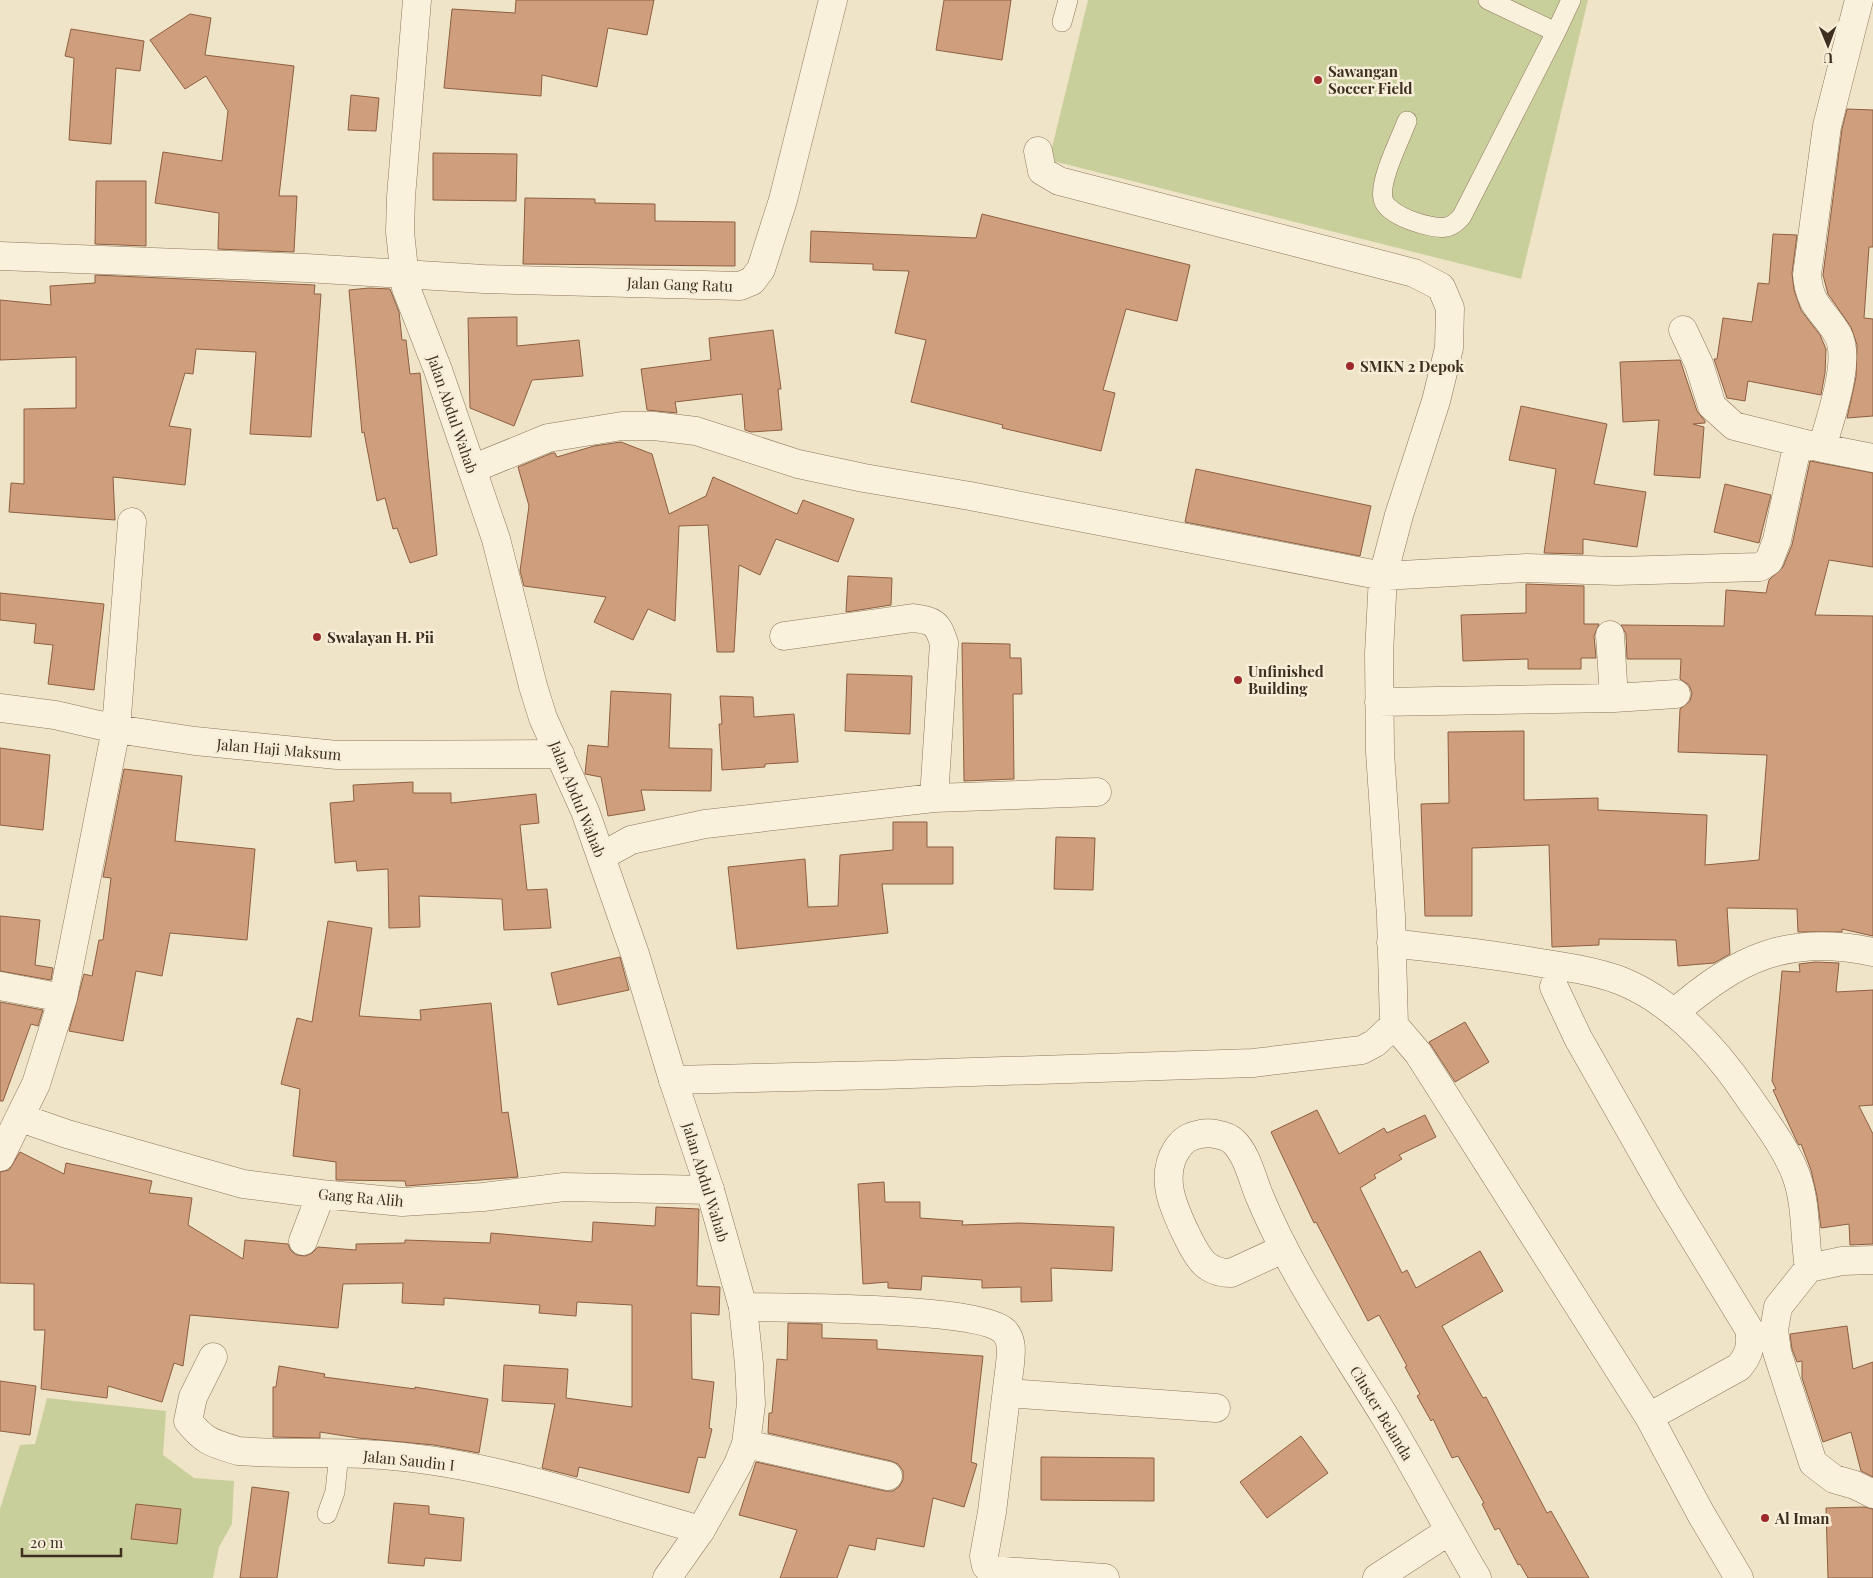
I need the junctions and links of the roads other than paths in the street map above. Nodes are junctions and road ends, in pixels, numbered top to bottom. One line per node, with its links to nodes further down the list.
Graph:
1 (417, 0): 12 (street, Jalan Abdul Wahab)
2 (833, 0): 12 (street, Jalan Gang Ratu)
3 (1068, 0): 7 (lane)
4 (1488, 0): 8 (lane)
5 (1572, 0): 8 (lane)
6 (1860, 0): 14 (street)
7 (1062, 22)
8 (1556, 32): 9 (lane)
9 (1407, 121)
10 (1038, 151): 18 (street)
11 (0, 256): 12 (street, Jalan Gang Ratu)
12 (403, 273): 16 (street, Jalan Abdul Wahab)
13 (1683, 330): 14 (street)
14 (1810, 445): 15 (street); 18 (street)
15 (1873, 458)
16 (472, 469): 18 (street); 26 (street, Jalan Abdul Wahab)
17 (132, 522): 25 (street)
18 (1383, 576): 23 (street)
19 (1610, 635): 22 (street)
20 (784, 636): 28 (street)
21 (1676, 694): 22 (street)
22 (1614, 698): 23 (street)
23 (1379, 702): 30 (street)
24 (0, 708): 25 (street, Jalan Haji Maksum)
25 (116, 729): 26 (street, Jalan Haji Maksum); 34 (street)
26 (560, 754): 29 (street, Jalan Abdul Wahab)
27 (1097, 792): 28 (street)
28 (934, 798): 29 (street)
29 (602, 856): 37 (street, Jalan Abdul Wahab)
30 (1391, 943): 35 (street); 36 (street)
31 (1873, 952): 35 (street)
32 (0, 986): 34 (street)
33 (1554, 987): 50 (street)
34 (63, 998): 38 (street)
35 (1674, 1013): 45 (street)
36 (1394, 1024): 37 (street); 50 (street)
37 (673, 1080): 40 (street, Jalan Abdul Wahab)
38 (21, 1118): 39 (street); 41 (street, Gang Ra Alih)
39 (0, 1157)
40 (710, 1190): 41 (street, Gang Ra Alih); 46 (street, Jalan Abdul Wahab)
41 (321, 1194): 42 (street)
42 (304, 1241)
43 (1283, 1249): 43 (street, Cluster Belanda); 57 (street, Cluster Belanda)
44 (1873, 1260): 45 (street)
45 (1809, 1268): 54 (street)
46 (743, 1307): 48 (street); 51 (street, Jalan Abdul Wahab)
47 (213, 1357): 52 (street, Jalan Saudin I)
48 (1007, 1393): 49 (street); 59 (street)
49 (1216, 1408)
50 (1649, 1417): 62 (street)
51 (746, 1444): 53 (street); 56 (street, Jalan Abdul Wahab)
52 (339, 1453): 55 (lane); 56 (street, Jalan Saudin I)
53 (888, 1476)
54 (1873, 1494)
55 (327, 1514)
56 (701, 1530): 58 (street, Jalan Abdul Wahab)
57 (1449, 1531): 60 (street); 61 (street, Cluster Belanda)
58 (667, 1578)
59 (1105, 1578)
60 (1377, 1578)
61 (1478, 1578)
62 (1739, 1578)

